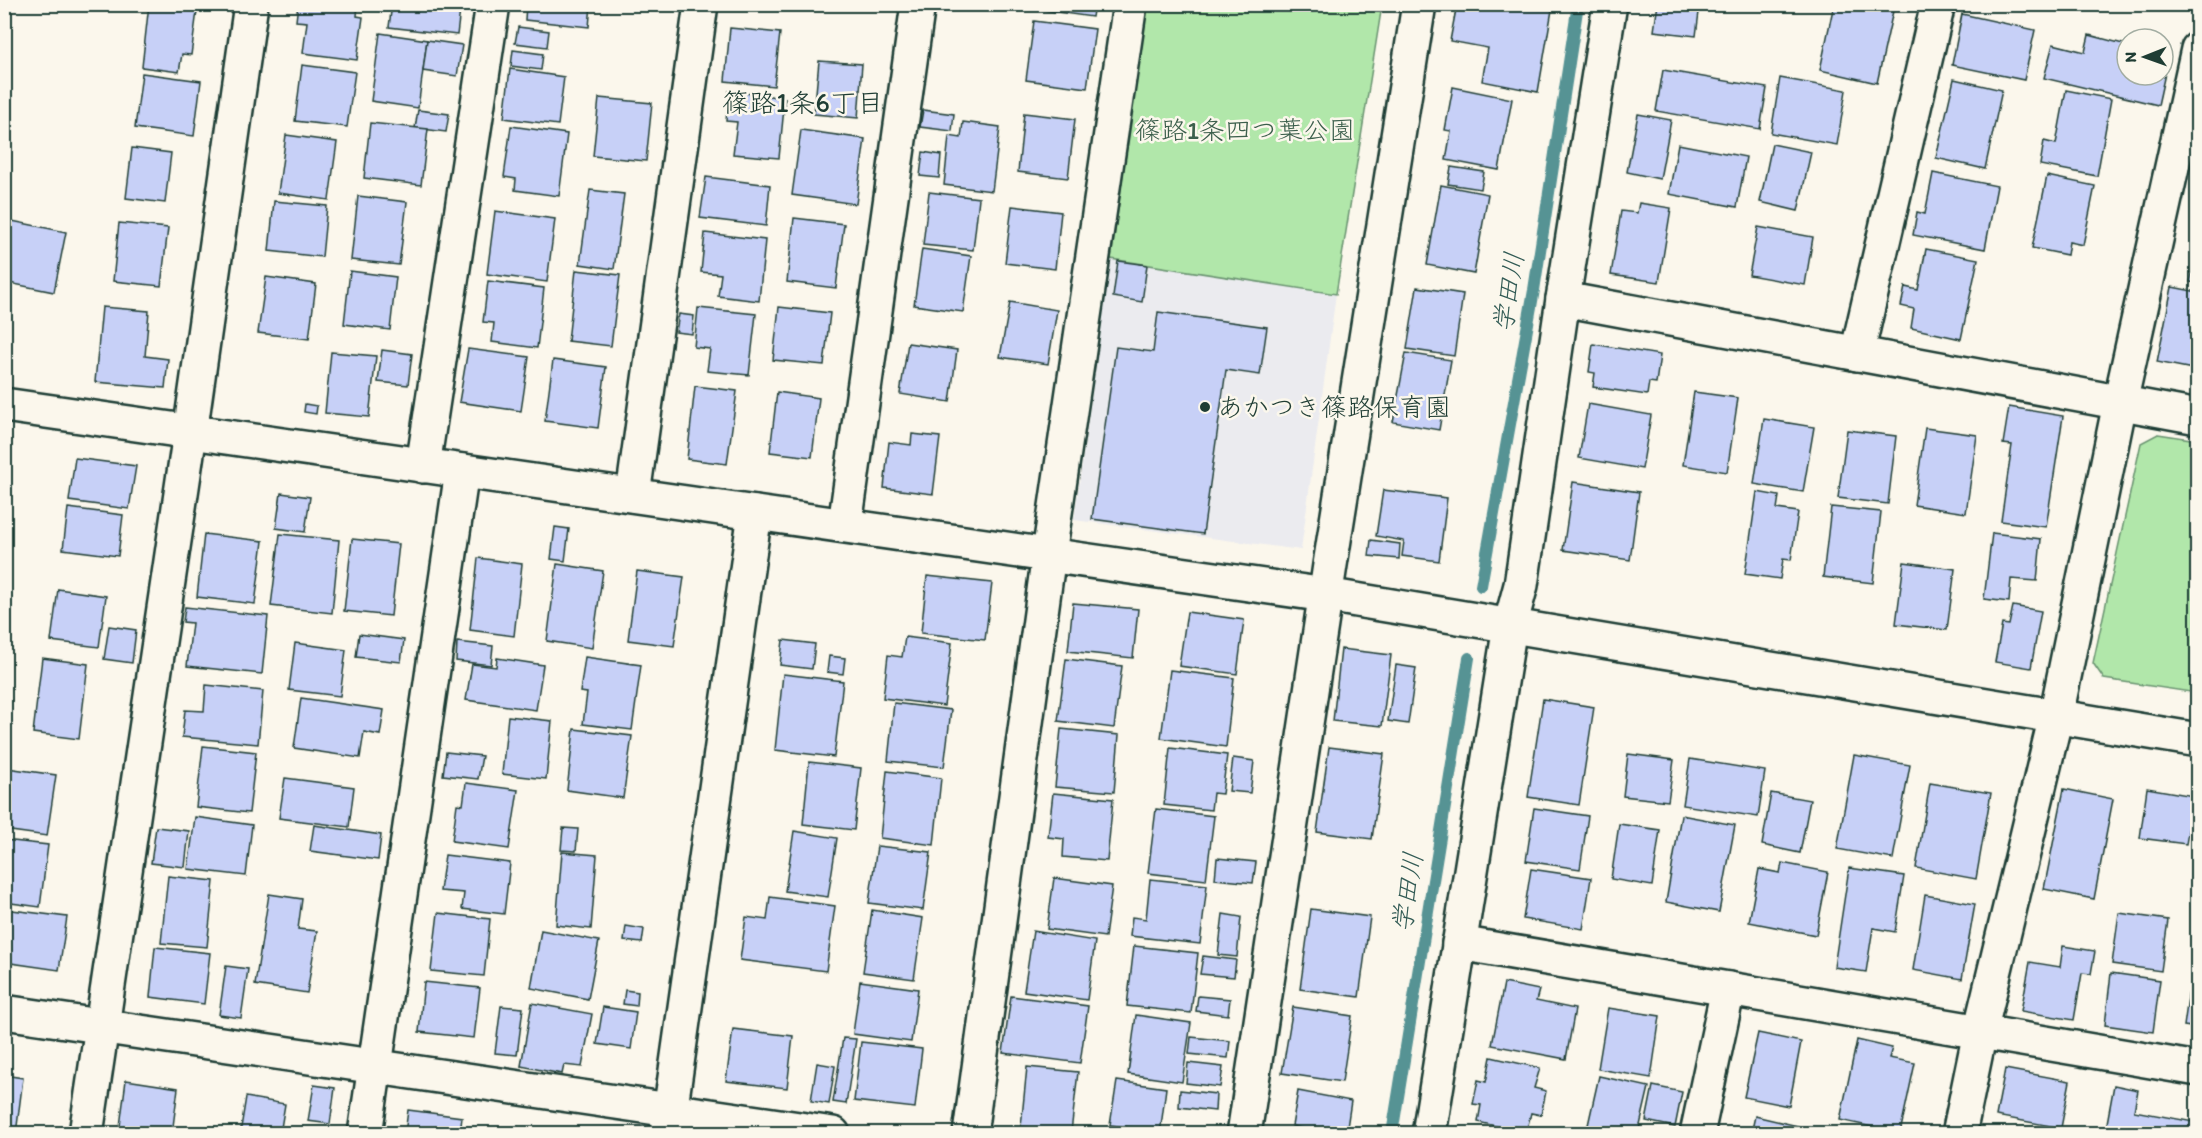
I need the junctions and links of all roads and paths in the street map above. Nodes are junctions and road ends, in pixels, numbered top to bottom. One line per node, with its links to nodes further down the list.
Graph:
1 (251, 4): 15 (street)
2 (493, 4): 16 (street)
3 (701, 4): 18 (street)
4 (918, 4): 20 (street)
5 (1130, 4): 21 (street)
6 (1419, 4): 22 (street)
7 (1610, 4): 10 (street)
8 (1938, 4): 11 (street)
9 (2198, 49): 12 (street)
10 (1563, 299): 11 (street); 23 (street)
11 (1857, 354): 12 (street)
12 (2120, 404): 14 (street); 24 (street)
13 (4, 405): 15 (street)
14 (2198, 417)
15 (190, 433): 16 (street); 29 (street)
16 (423, 465): 17 (street)
17 (462, 471): 18 (street); 31 (street)
18 (633, 495): 19 (street)
19 (755, 513): 20 (street); 33 (street)
20 (845, 525): 21 (street)
21 (1049, 554): 22 (street); 37 (street)
22 (1326, 595): 23 (street); 38 (street)
23 (1510, 626): 24 (street); 26 (street)
24 (2056, 716): 25 (street); 30 (street)
25 (2198, 740)
26 (1459, 943): 27 (street); 39 (street)
27 (1728, 989): 30 (street); 40 (street)
28 (4, 1012): 29 (street)
29 (102, 1026): 31 (street); 34 (street)
30 (1980, 1032): 32 (street); 41 (street)
31 (374, 1066): 33 (street); 35 (street)
32 (2198, 1069)
33 (669, 1121): 36 (street)
34 (86, 1134)
35 (364, 1134)
36 (833, 1134)
37 (970, 1134)
38 (1244, 1134)
39 (1429, 1134)
40 (1697, 1134)
41 (1959, 1134)

